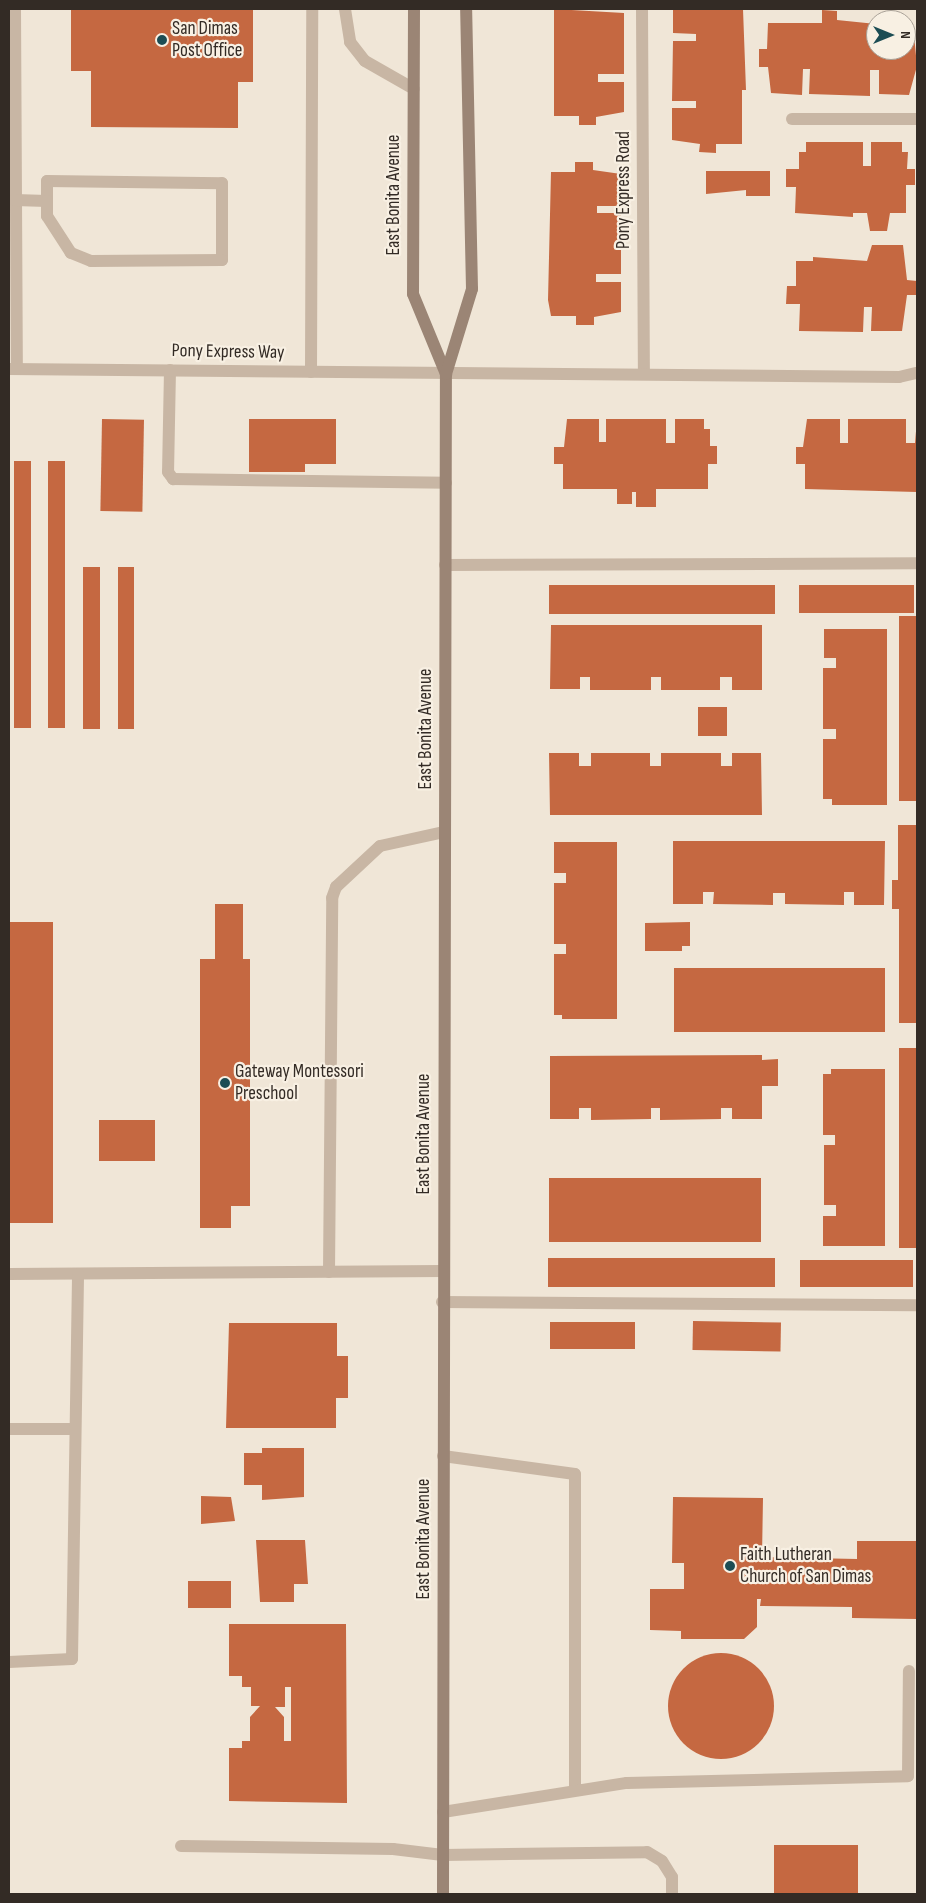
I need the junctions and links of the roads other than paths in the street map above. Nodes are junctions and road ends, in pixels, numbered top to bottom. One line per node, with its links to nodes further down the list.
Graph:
1 (15, 9): 10 (street)
2 (312, 9): 14 (street)
3 (345, 9): 7 (street)
4 (414, 9): 7 (main road, East Bonita Avenue)
5 (466, 9): 17 (main road, East Bonita Avenue)
6 (642, 9): 15 (street, Pony Express Road)
7 (414, 89): 17 (main road, East Bonita Avenue)
8 (792, 119): 9 (street)
9 (917, 119)
10 (15, 200): 11 (street); 12 (street)
11 (47, 201): 11 (street)
12 (13, 368): 13 (street, Pony Express Way)
13 (170, 370): 14 (street, Pony Express Way); 18 (street)
14 (311, 372): 17 (street, Pony Express Way)
15 (644, 372): 16 (street); 17 (street)
16 (917, 372)
17 (446, 374): 18 (main road, East Bonita Avenue)
18 (446, 483): 20 (main road, East Bonita Avenue)
19 (917, 563): 20 (street)
20 (445, 565): 21 (main road, East Bonita Avenue)
21 (444, 832): 22 (main road, East Bonita Avenue); 23 (street)
22 (442, 1271): 23 (street); 26 (main road, East Bonita Avenue)
23 (329, 1272): 25 (street)
24 (9, 1274): 25 (street)
25 (78, 1274): 29 (street)
26 (442, 1302): 27 (street); 30 (main road, East Bonita Avenue)
27 (917, 1305)
28 (9, 1429): 29 (street)
29 (75, 1429): 31 (street)
30 (443, 1456): 33 (street); 34 (main road, East Bonita Avenue)
31 (9, 1662)
32 (909, 1671): 33 (street)
33 (575, 1790): 34 (street)
34 (443, 1812): 36 (main road, East Bonita Avenue)
35 (181, 1846): 36 (street)
36 (443, 1855): 37 (main road, East Bonita Avenue); 38 (street)
37 (443, 1894)
38 (672, 1894)

